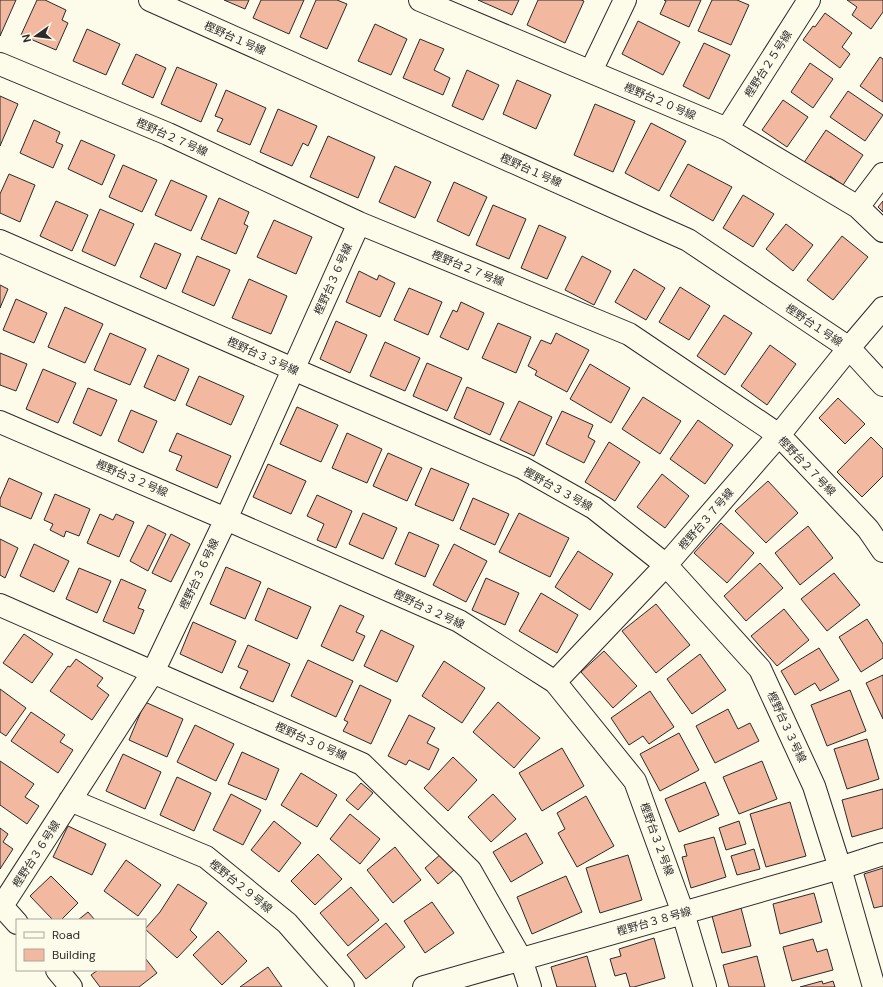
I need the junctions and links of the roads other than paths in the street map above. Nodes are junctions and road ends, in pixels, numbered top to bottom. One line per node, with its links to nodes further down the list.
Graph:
1 (150, 0): 14 (street, 樫野台１号線)
2 (625, 0): 6 (street)
3 (810, 0): 7 (street, 樫野台２５号線)
4 (434, 3): 6 (street, 樫野台２０号線)
5 (0, 64): 10 (street, 樫野台２７号線)
6 (591, 71): 7 (street, 樫野台２０号線)
7 (727, 129): 9 (street, 樫野台２０号線)
8 (883, 174): 9 (street)
9 (858, 207): 11 (street, 樫野台２０号線)
10 (359, 223): 15 (street, 樫野台３６号線); 18 (street, 樫野台２７号線)
11 (883, 231)
12 (0, 241): 15 (street, 樫野台３３号線)
13 (883, 308): 14 (street, 樫野台３７号線)
14 (848, 348): 16 (street, 樫野台１号線); 18 (street, 樫野台３７号線)
15 (293, 369): 19 (street, 樫野台３６号線); 21 (street, 樫野台３３号線)
16 (883, 385)
17 (0, 422): 19 (street, 樫野台３２号線)
18 (779, 435): 20 (street, 樫野台２７号線); 21 (street, 樫野台３７号線)
19 (226, 518): 23 (street, 樫野台３６号線); 24 (street, 樫野台３２号線)
20 (883, 552)
21 (666, 565): 24 (street, 樫野台３７号線); 27 (street, 樫野台３３号線)
22 (0, 605): 23 (street, 樫野台３０号線)
23 (153, 672): 25 (street, 樫野台３６号線); 31 (street, 樫野台３０号線)
24 (555, 682): 29 (street, 樫野台３２号線)
25 (70, 800): 28 (street, 樫野台３６号線); 34 (street, 樫野台２９号線)
26 (883, 854): 27 (street, 樫野台３８号線)
27 (840, 868): 29 (street, 樫野台３８号線); 38 (street, 樫野台３３号線)
28 (1, 906): 30 (street)
29 (683, 913): 31 (street, 樫野台３８号線); 37 (street, 樫野台３２号線)
30 (16, 922)
31 (521, 959): 35 (street, 樫野台３８号線); 36 (street, 樫野台３０号線)
32 (58, 971): 33 (street)
33 (71, 987)
34 (343, 987)
35 (424, 987)
36 (530, 987)
37 (706, 987)
38 (874, 987)

